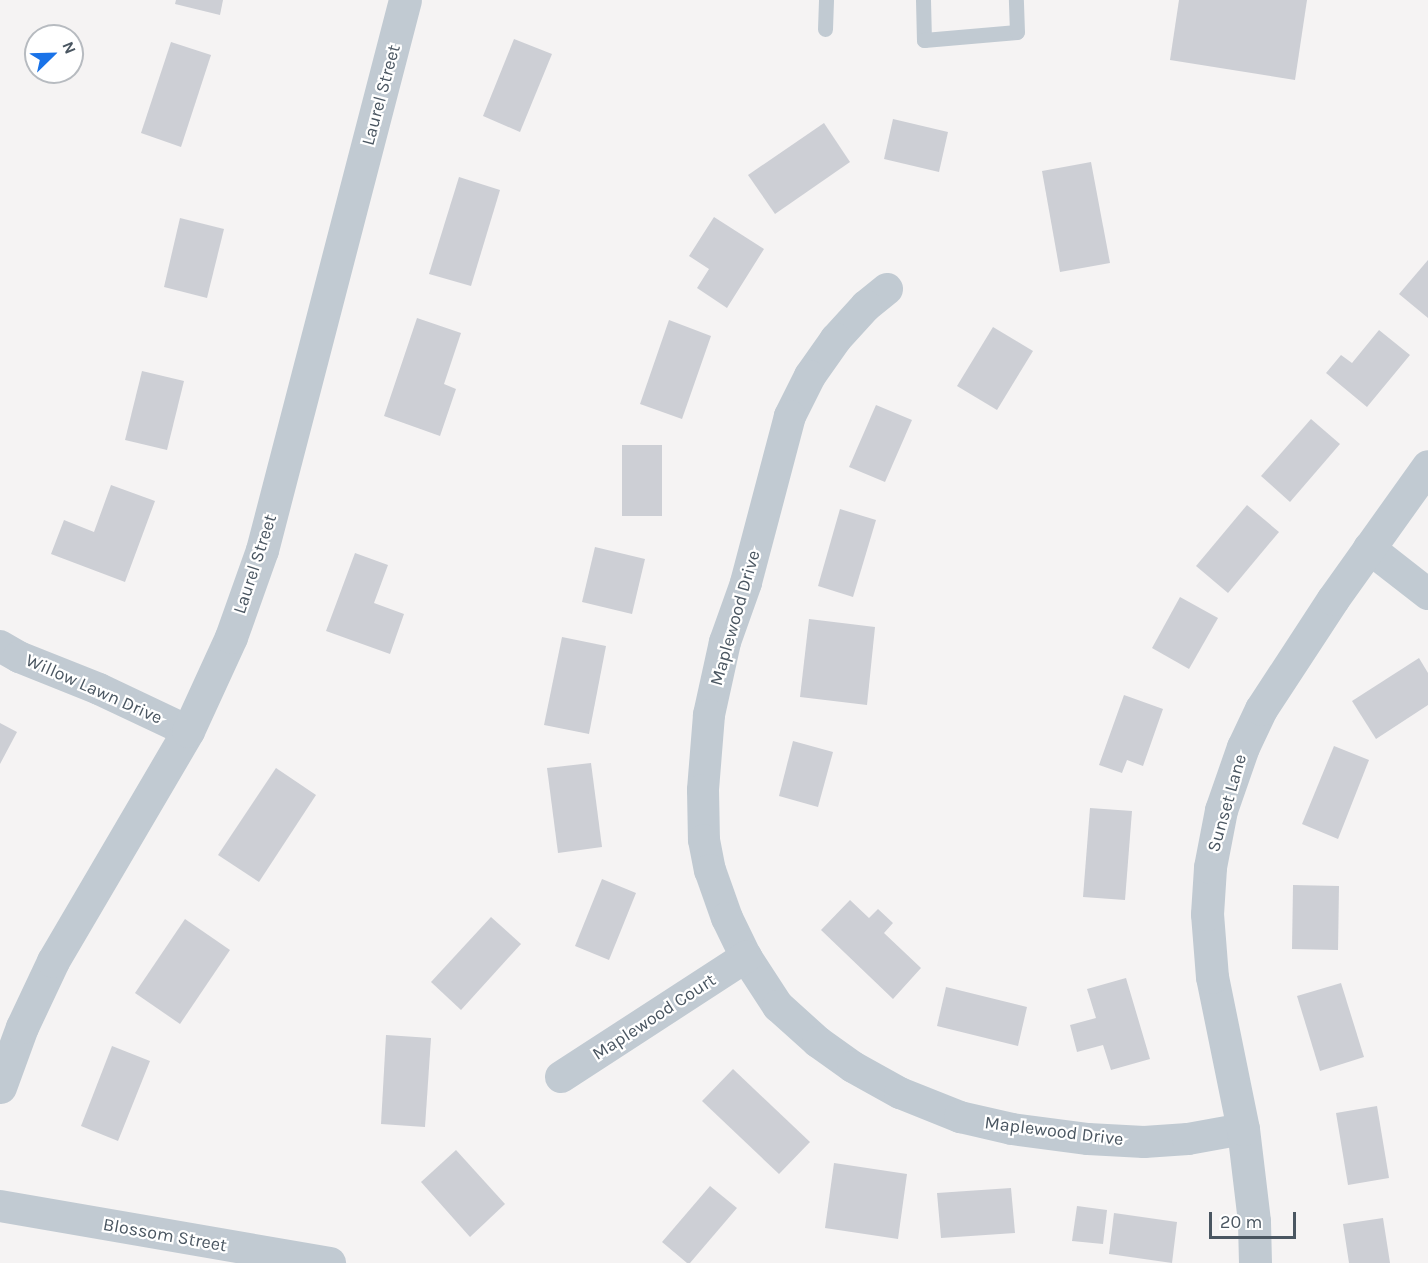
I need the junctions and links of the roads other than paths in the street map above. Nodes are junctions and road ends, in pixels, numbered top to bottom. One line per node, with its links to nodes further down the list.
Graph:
1 (405, 0): 11 (street, Laurel Street)
2 (825, 0): 5 (lane)
3 (923, 0): 4 (lane)
4 (1016, 0)
5 (825, 29)
6 (887, 289): 12 (street, Maplewood Drive)
7 (1428, 466): 8 (street, Sunset Lane)
8 (1369, 548): 9 (street); 15 (street, Sunset Lane)
9 (1428, 594)
10 (0, 646): 11 (street, Willow Lawn Drive)
11 (188, 731): 14 (street, Laurel Street)
12 (746, 957): 13 (street, Maplewood Court); 15 (street, Maplewood Drive)
13 (561, 1077)
14 (0, 1087)
15 (1243, 1129): 18 (street, Sunset Lane)
16 (0, 1206): 17 (street, Blossom Street)
17 (330, 1263)
18 (1255, 1263)

